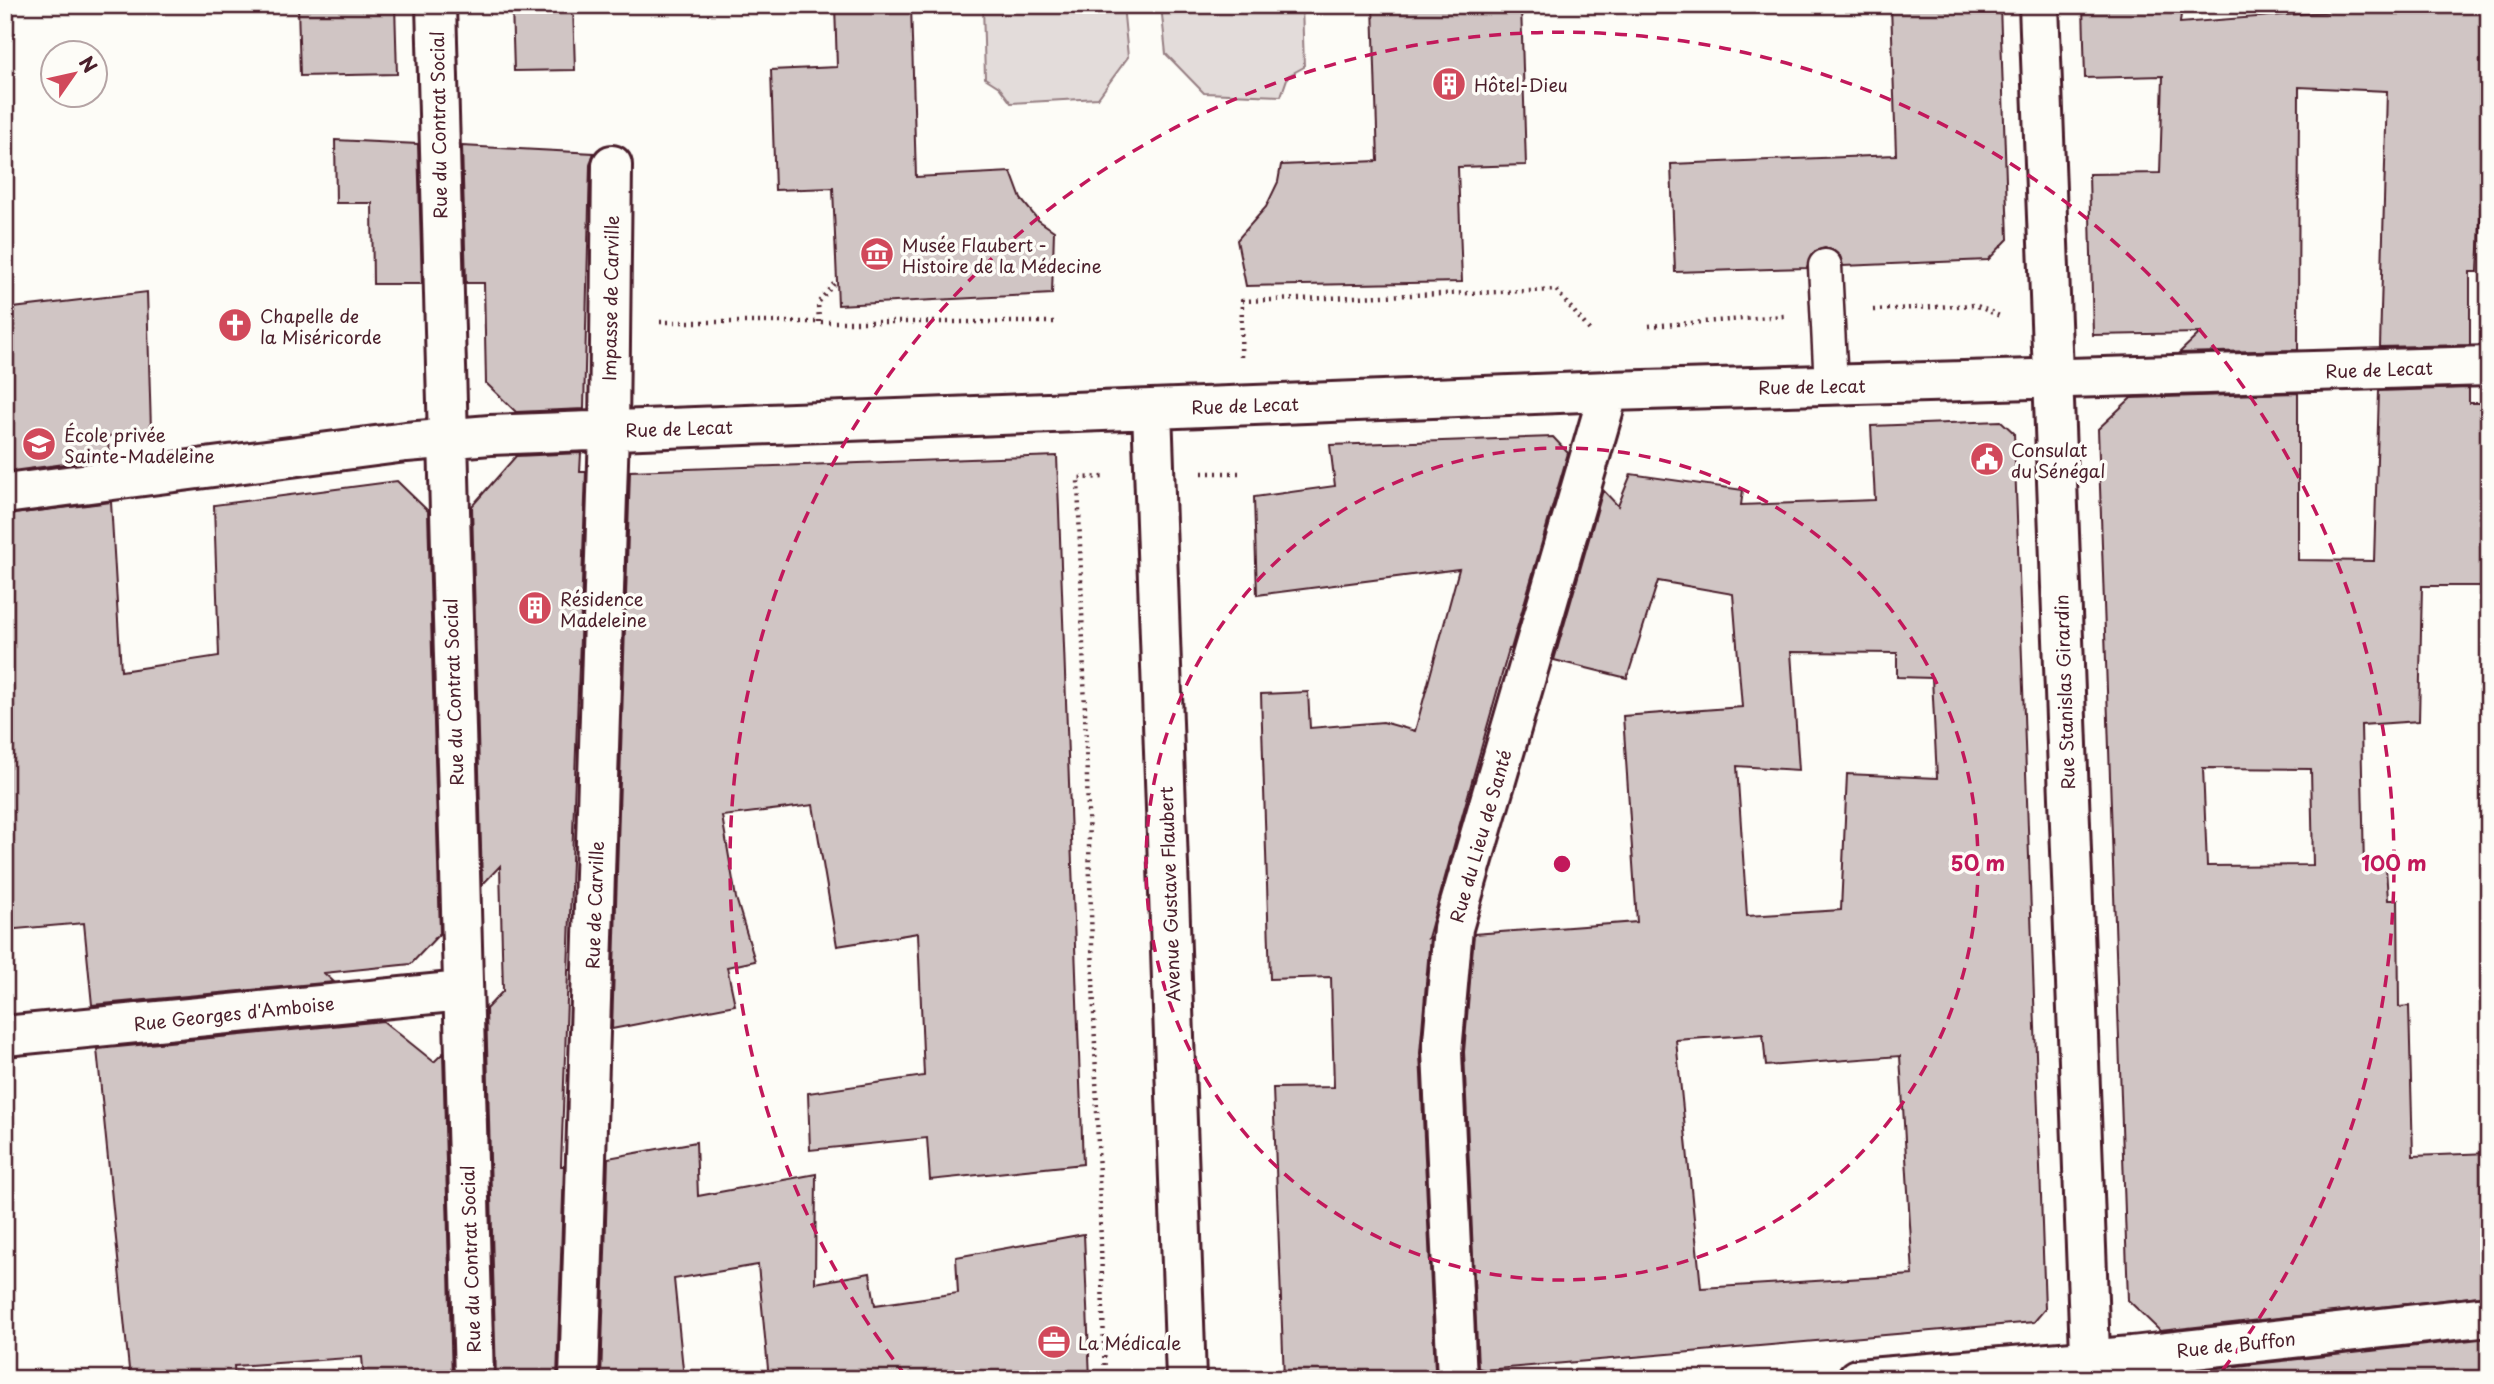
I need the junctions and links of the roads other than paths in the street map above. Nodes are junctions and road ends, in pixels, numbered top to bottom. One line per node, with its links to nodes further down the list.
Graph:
1 (436, 5): 11 (street, Rue du Contrat Social)
2 (2039, 5): 6 (street, Rue Stanislas Girardin)
3 (612, 165): 10 (street, Impasse de Carville)
4 (1825, 266): 7 (lane)
5 (2489, 366): 6 (street, Rue de Lecat)
6 (2053, 380): 7 (street, Rue de Lecat); 16 (street, Rue Stanislas Girardin)
7 (1831, 386): 8 (street, Rue de Lecat)
8 (1609, 391): 9 (street, Rue de Lecat); 20 (street, Rue du Lieu de Santé)
9 (1152, 409): 10 (street, Rue de Lecat); 19 (street, Avenue Gustave Flaubert)
10 (609, 431): 11 (street, Rue de Lecat); 18 (street, Rue de Carville)
11 (446, 438): 12 (street, Rue de Lecat); 13 (street, Rue du Contrat Social)
12 (5, 494)
13 (462, 991): 14 (street, Rue Georges d'Amboise); 17 (street, Rue du Contrat Social)
14 (5, 1036)
15 (2489, 1316): 16 (street, Rue de Buffon)
16 (2090, 1369): 21 (street, Rue de Buffon)
17 (474, 1379)
18 (579, 1379)
19 (1186, 1379)
20 (1457, 1379)
21 (1857, 1379)

